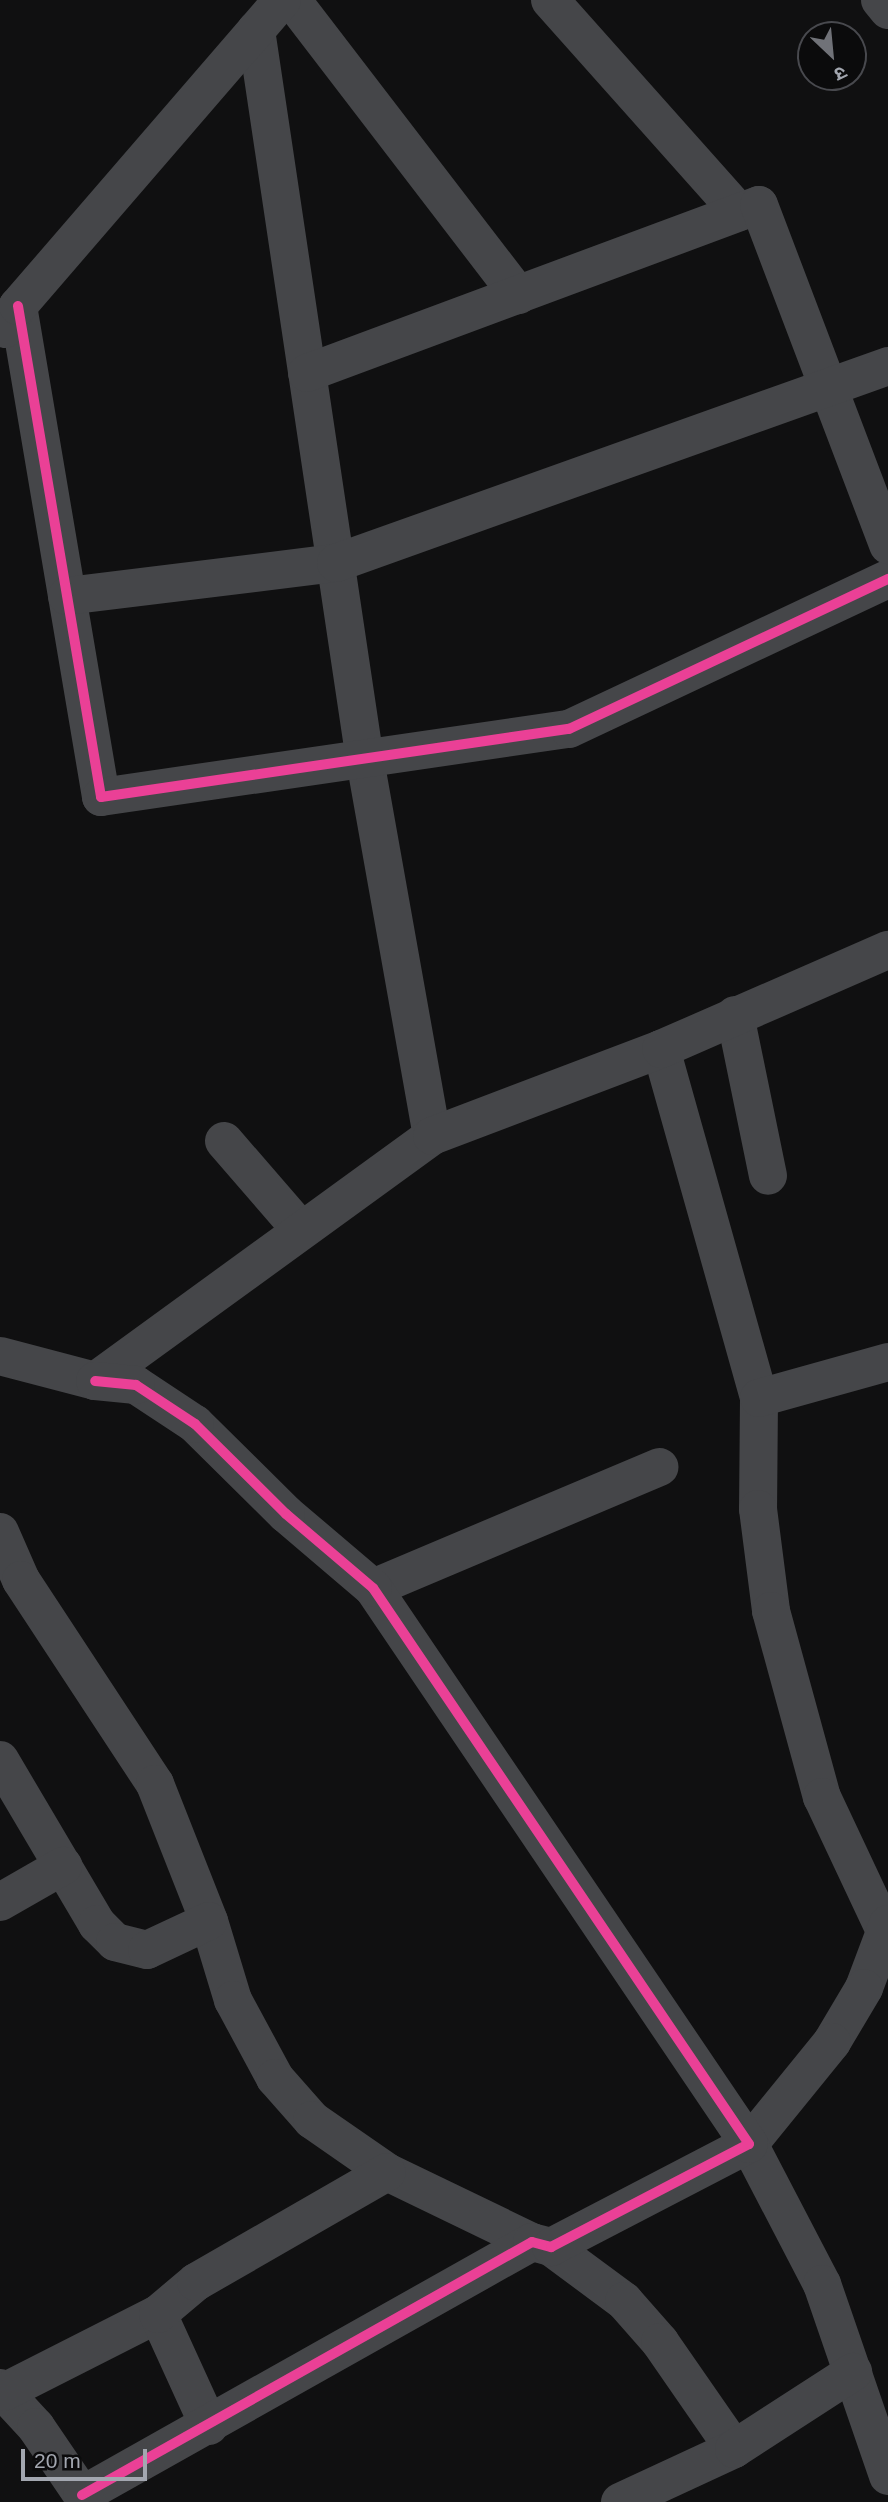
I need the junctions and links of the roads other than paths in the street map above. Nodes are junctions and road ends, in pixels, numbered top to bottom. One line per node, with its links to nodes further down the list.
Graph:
1 (282, 0): 6 (street)
2 (292, 0): 8 (street)
3 (550, 0): 7 (street)
4 (880, 0): 5 (street)
5 (888, 10)
6 (256, 30): 9 (street); 11 (street)
7 (739, 212): 8 (street); 12 (street)
8 (518, 295): 11 (street)
9 (9, 321): 16 (street)
10 (888, 366): 12 (street)
11 (307, 373): 14 (street)
12 (828, 387): 13 (street); 14 (street)
13 (888, 545)
14 (336, 563): 16 (street); 17 (street)
15 (888, 579): 17 (street)
16 (67, 596): 17 (street)
17 (366, 760): 21 (street)
18 (888, 950): 19 (street)
19 (735, 1015): 20 (street); 23 (street)
20 (661, 1049): 21 (street); 28 (street)
21 (432, 1136): 24 (street)
22 (224, 1140): 24 (street)
23 (768, 1176)
24 (301, 1230): 27 (street)
25 (0, 1356): 27 (street)
26 (888, 1362): 28 (street)
27 (95, 1381): 31 (street)
28 (759, 1398): 36 (street)
29 (659, 1467): 31 (street)
30 (0, 1532): 35 (street)
31 (373, 1588): 37 (street)
32 (0, 1760): 33 (street)
33 (63, 1866): 34 (street); 35 (street)
34 (0, 1902)
35 (209, 1921): 38 (street)
36 (887, 1928): 37 (street)
37 (749, 2144): 39 (street); 41 (street)
38 (387, 2172): 39 (street); 40 (street)
39 (542, 2245): 43 (street); 44 (street)
40 (158, 2314): 42 (street); 43 (street)
41 (853, 2372): 44 (street); 45 (street)
42 (2, 2390): 47 (street)
43 (209, 2426): 47 (street)
44 (734, 2449): 46 (street)
45 (888, 2476)
46 (643, 2496)
47 (85, 2499)

